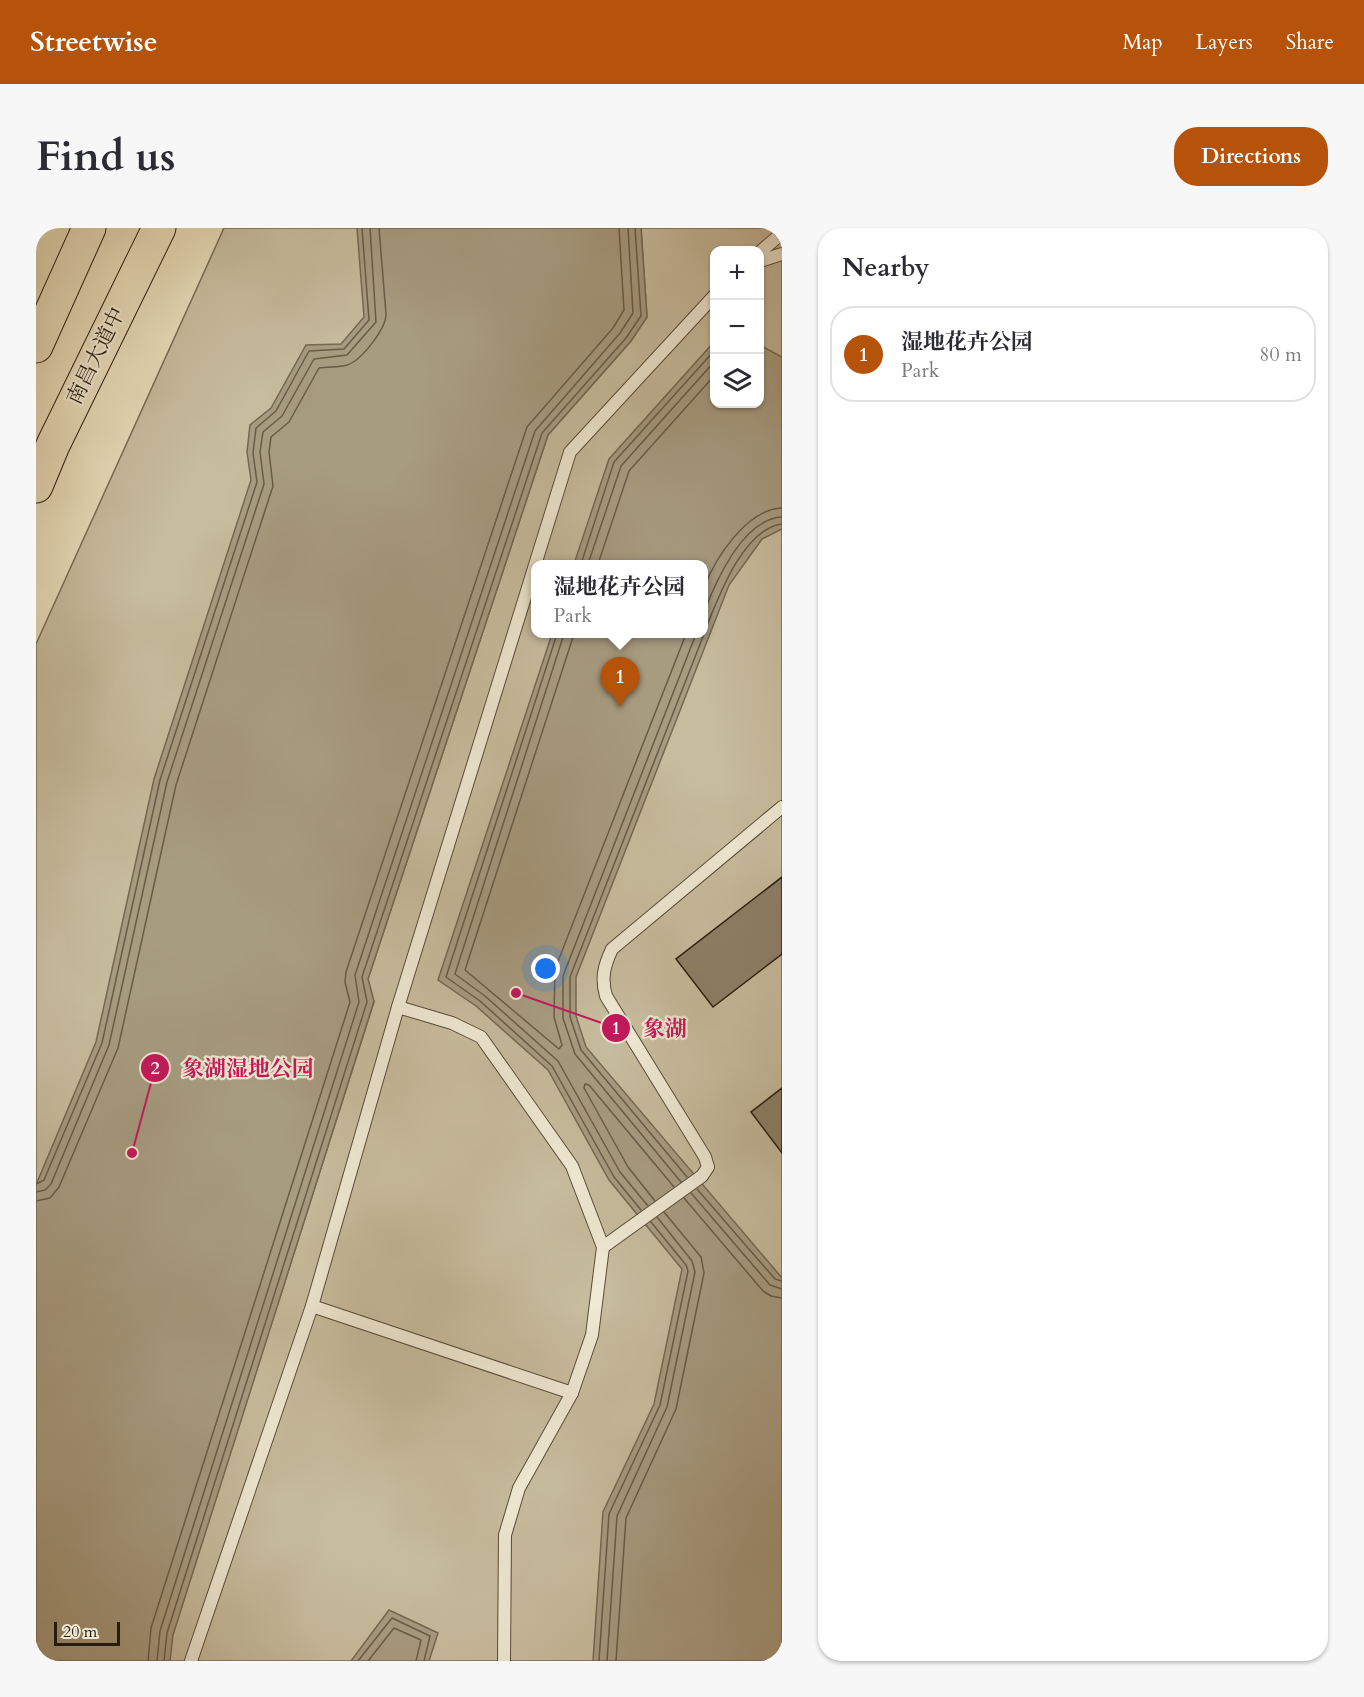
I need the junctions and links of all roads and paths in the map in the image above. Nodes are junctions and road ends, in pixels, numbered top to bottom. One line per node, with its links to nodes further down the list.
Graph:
1 (89, 228): 8 (highway)
2 (159, 228): 9 (highway, 南昌大道中)
3 (782, 233): 4 (lane)
4 (764, 248)
5 (782, 254): 6 (lane)
6 (764, 259)
7 (710, 300): 10 (lane)
8 (36, 346)
9 (36, 486)
10 (537, 560)
11 (531, 578): 13 (lane)
12 (782, 807): 14 (lane)
13 (398, 1007): 14 (lane); 15 (lane)
14 (603, 1247): 16 (lane)
15 (312, 1306): 16 (lane); 17 (lane)
16 (572, 1393): 18 (lane)
17 (191, 1661)
18 (504, 1661)

